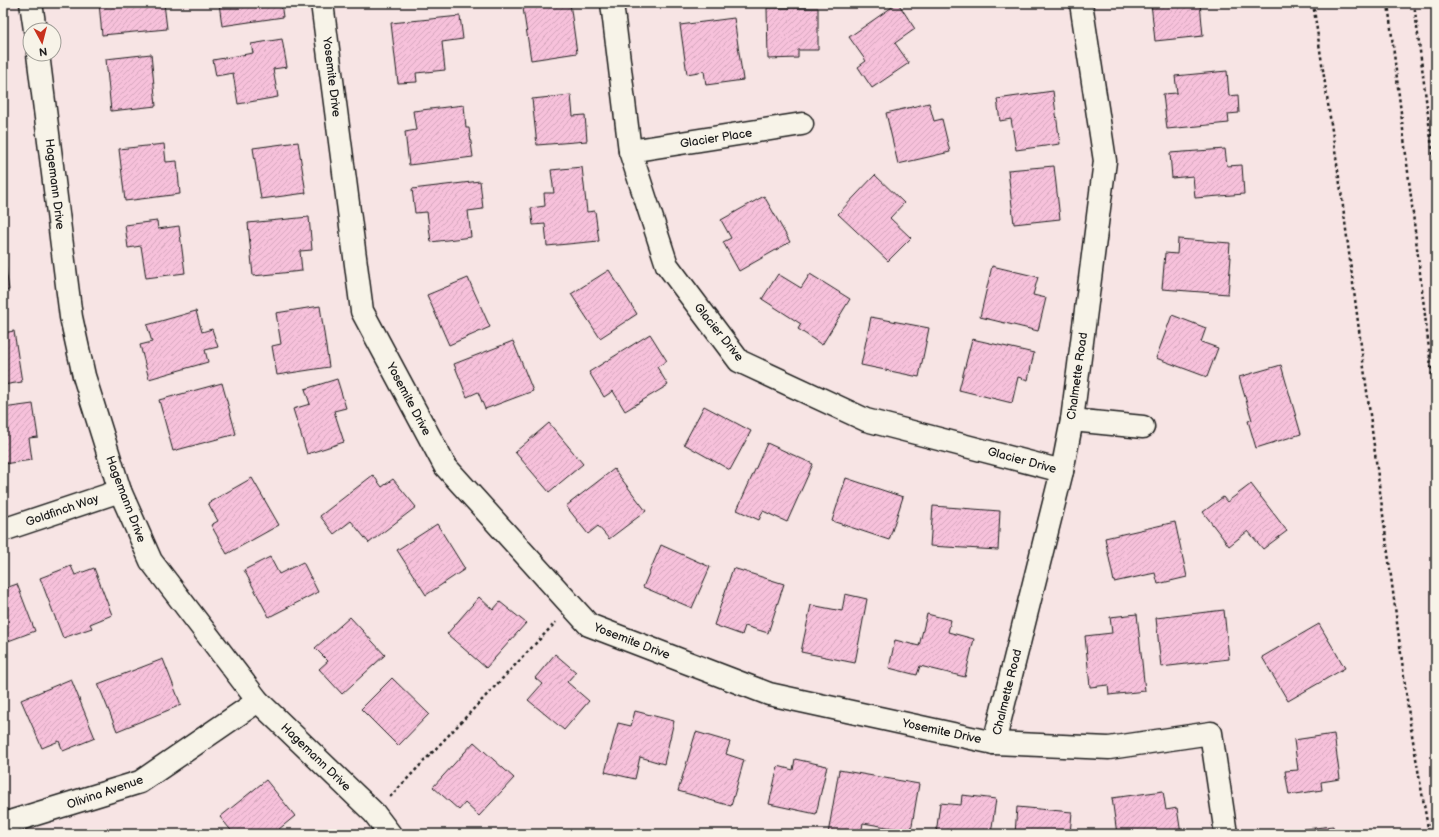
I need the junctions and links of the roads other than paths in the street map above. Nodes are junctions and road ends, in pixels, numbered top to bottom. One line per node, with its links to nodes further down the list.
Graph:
1 (31, 3): 5 (street)
2 (322, 3): 15 (street, Yosemite Drive)
3 (612, 3): 8 (street, Glacier Drive)
4 (1081, 3): 9 (street, Chalmette Road)
5 (34, 22)
6 (39, 62): 12 (street, Hagemann Drive)
7 (802, 124): 8 (street, Glacier Place)
8 (630, 151): 11 (street, Glacier Drive)
9 (1072, 420): 10 (street); 11 (street, Chalmette Road)
10 (1144, 427)
11 (1062, 471): 15 (street, Chalmette Road)
12 (120, 490): 13 (street, Goldfinch Way); 14 (street, Hagemann Drive)
13 (3, 530)
14 (258, 701): 16 (street, Olivina Avenue); 17 (street, Hagemann Drive)
15 (994, 743): 18 (street, Yosemite Drive)
16 (3, 824)
17 (390, 834)
18 (1226, 834)

